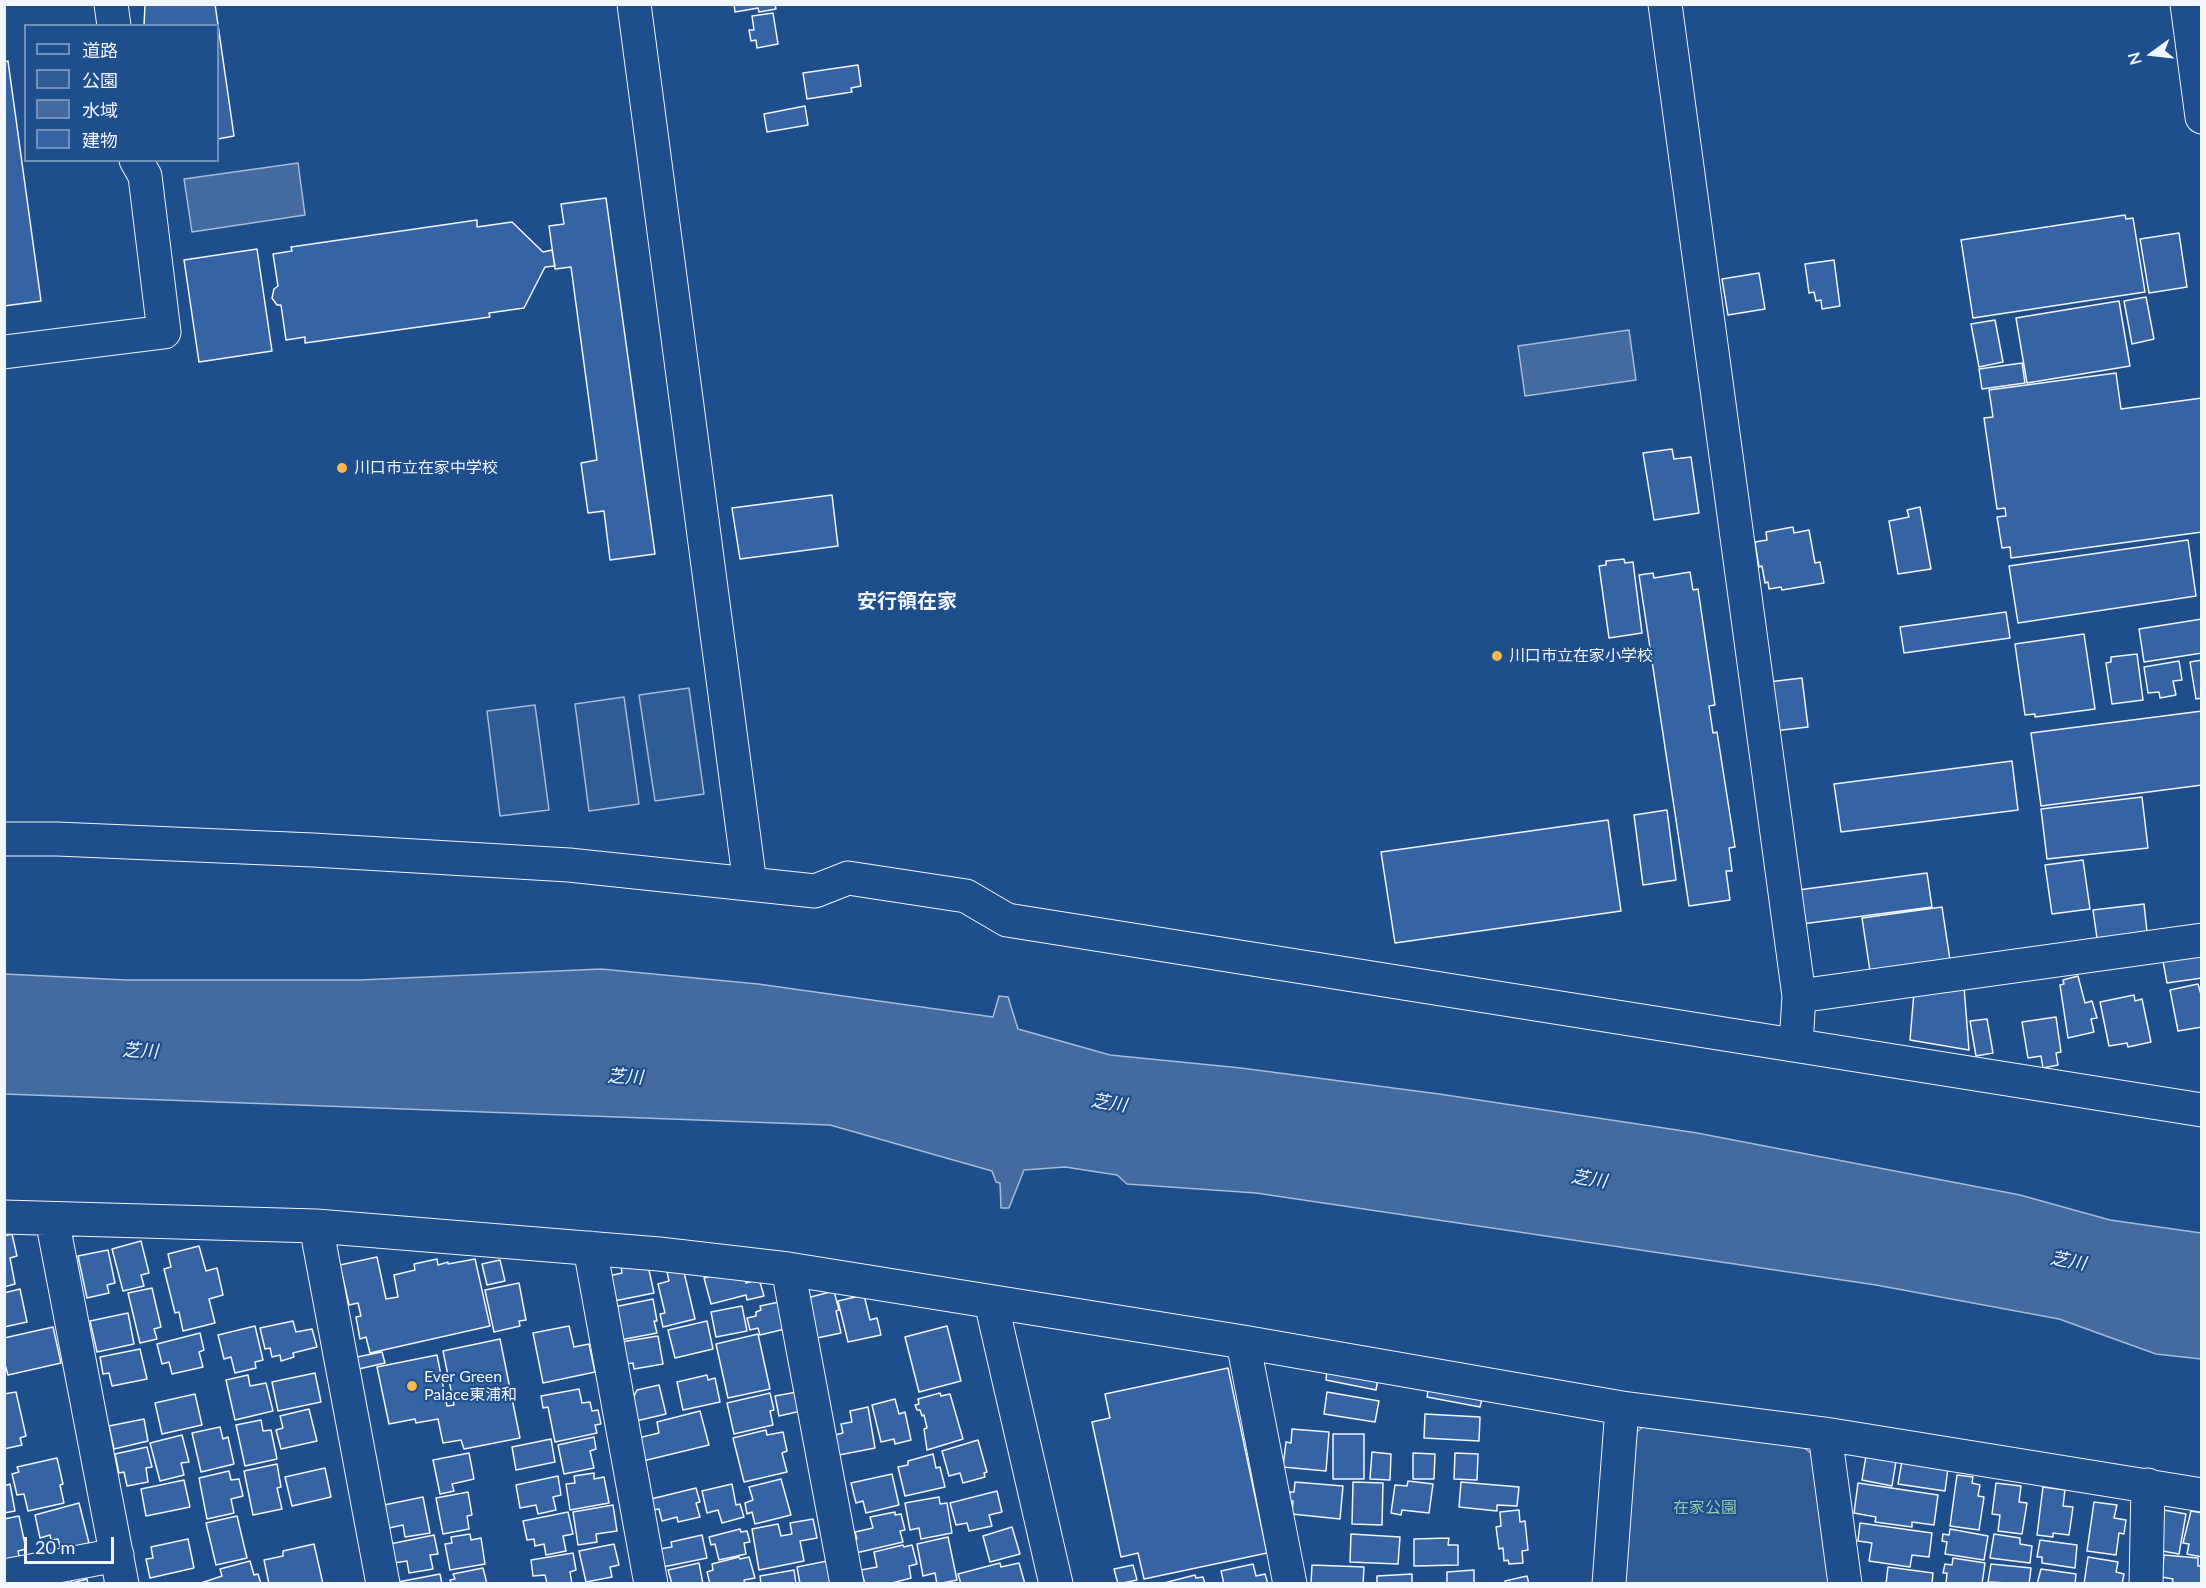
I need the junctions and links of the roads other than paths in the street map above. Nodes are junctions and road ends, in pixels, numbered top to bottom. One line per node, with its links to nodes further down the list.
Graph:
1 (111, 4): 5 (street)
2 (634, 4): 10 (street)
3 (1665, 4): 12 (street)
4 (2187, 4): 6 (street)
5 (114, 24)
6 (2202, 117)
7 (137, 162): 8 (street)
8 (4, 352)
9 (4, 839): 10 (street)
10 (750, 884): 13 (street)
11 (2202, 940): 12 (street)
12 (1799, 996): 13 (street)
13 (1796, 1045): 14 (street)
14 (2202, 1110)
15 (4, 1218): 16 (street)
16 (52, 1219): 17 (street); 26 (street)
17 (316, 1226): 18 (street); 28 (street)
18 (590, 1248): 19 (street); 29 (street)
19 (788, 1269): 20 (street); 30 (street)
20 (991, 1302): 21 (street); 31 (street)
21 (1243, 1342): 22 (street); 32 (street)
22 (1622, 1408): 23 (street); 33 (street)
23 (1825, 1434): 24 (street); 34 (street)
24 (2148, 1485): 25 (street); 35 (street)
25 (2202, 1495)
26 (119, 1569): 27 (street)
27 (4, 1576)
28 (383, 1584)
29 (651, 1584)
30 (847, 1584)
31 (1056, 1584)
32 (1290, 1584)
33 (1609, 1584)
34 (1845, 1584)
35 (2146, 1584)

